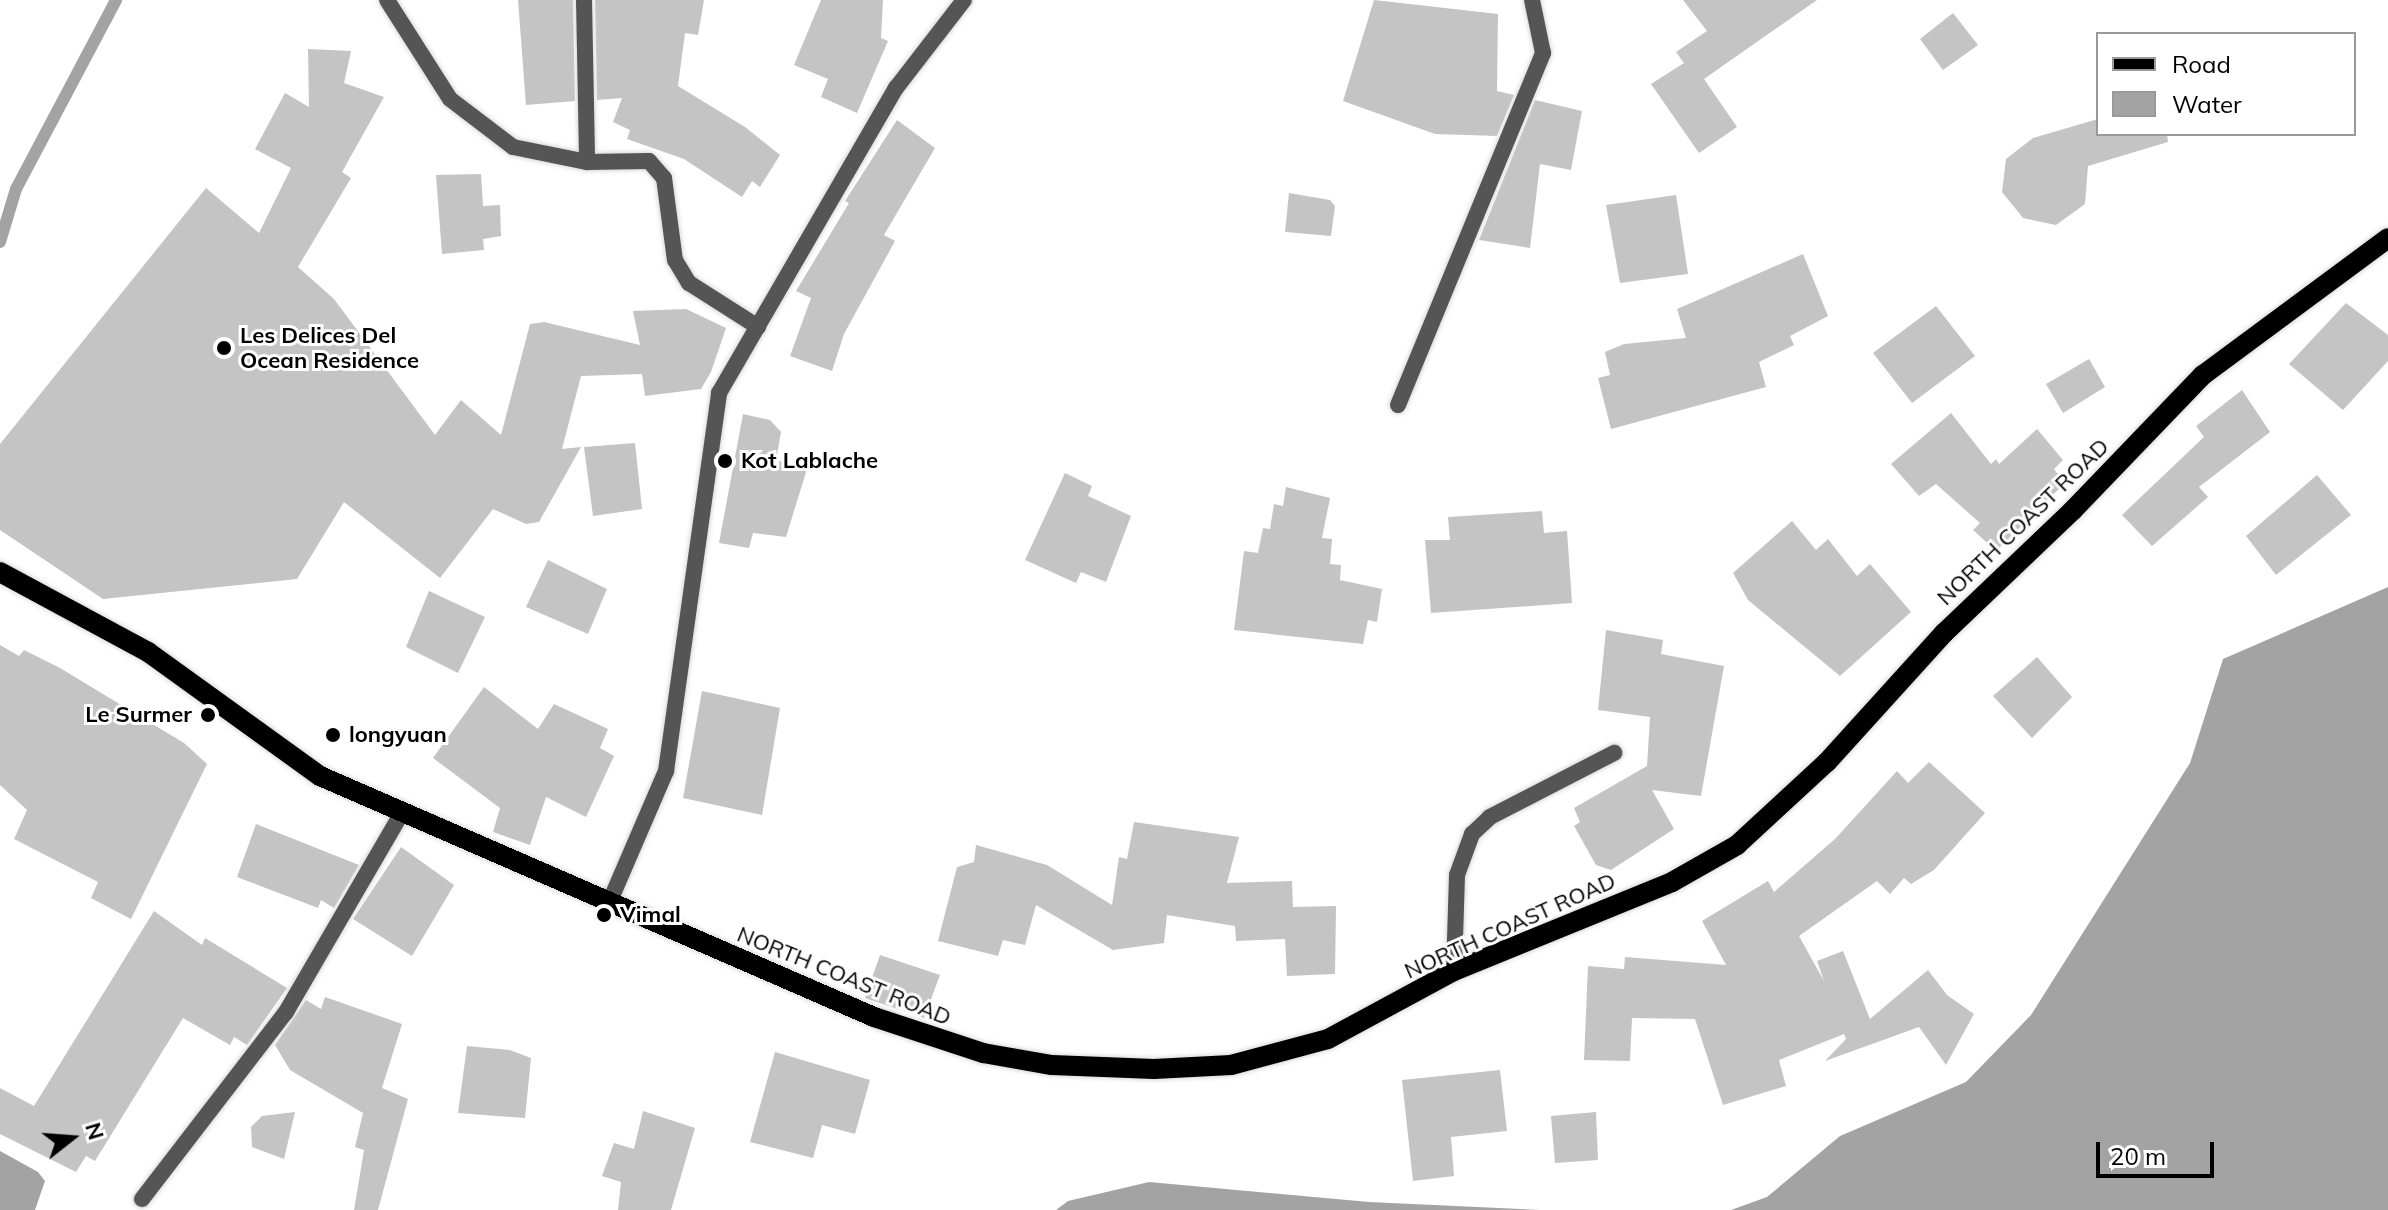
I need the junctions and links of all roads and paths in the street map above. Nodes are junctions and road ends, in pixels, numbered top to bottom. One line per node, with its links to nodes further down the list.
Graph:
1 (387, 0): 5 (street)
2 (584, 0): 5 (street)
3 (964, 0): 7 (street)
4 (1532, 0): 8 (street)
5 (587, 162): 7 (street)
6 (2388, 238): 13 (main road, NORTH COAST ROAD)
7 (758, 327): 12 (street)
8 (1398, 405)
9 (0, 572): 11 (main road, NORTH COAST ROAD)
10 (1614, 753): 13 (street)
11 (402, 813): 12 (main road, NORTH COAST ROAD); 14 (street)
12 (610, 901): 13 (main road, NORTH COAST ROAD)
13 (1454, 971)
14 (142, 1199)

